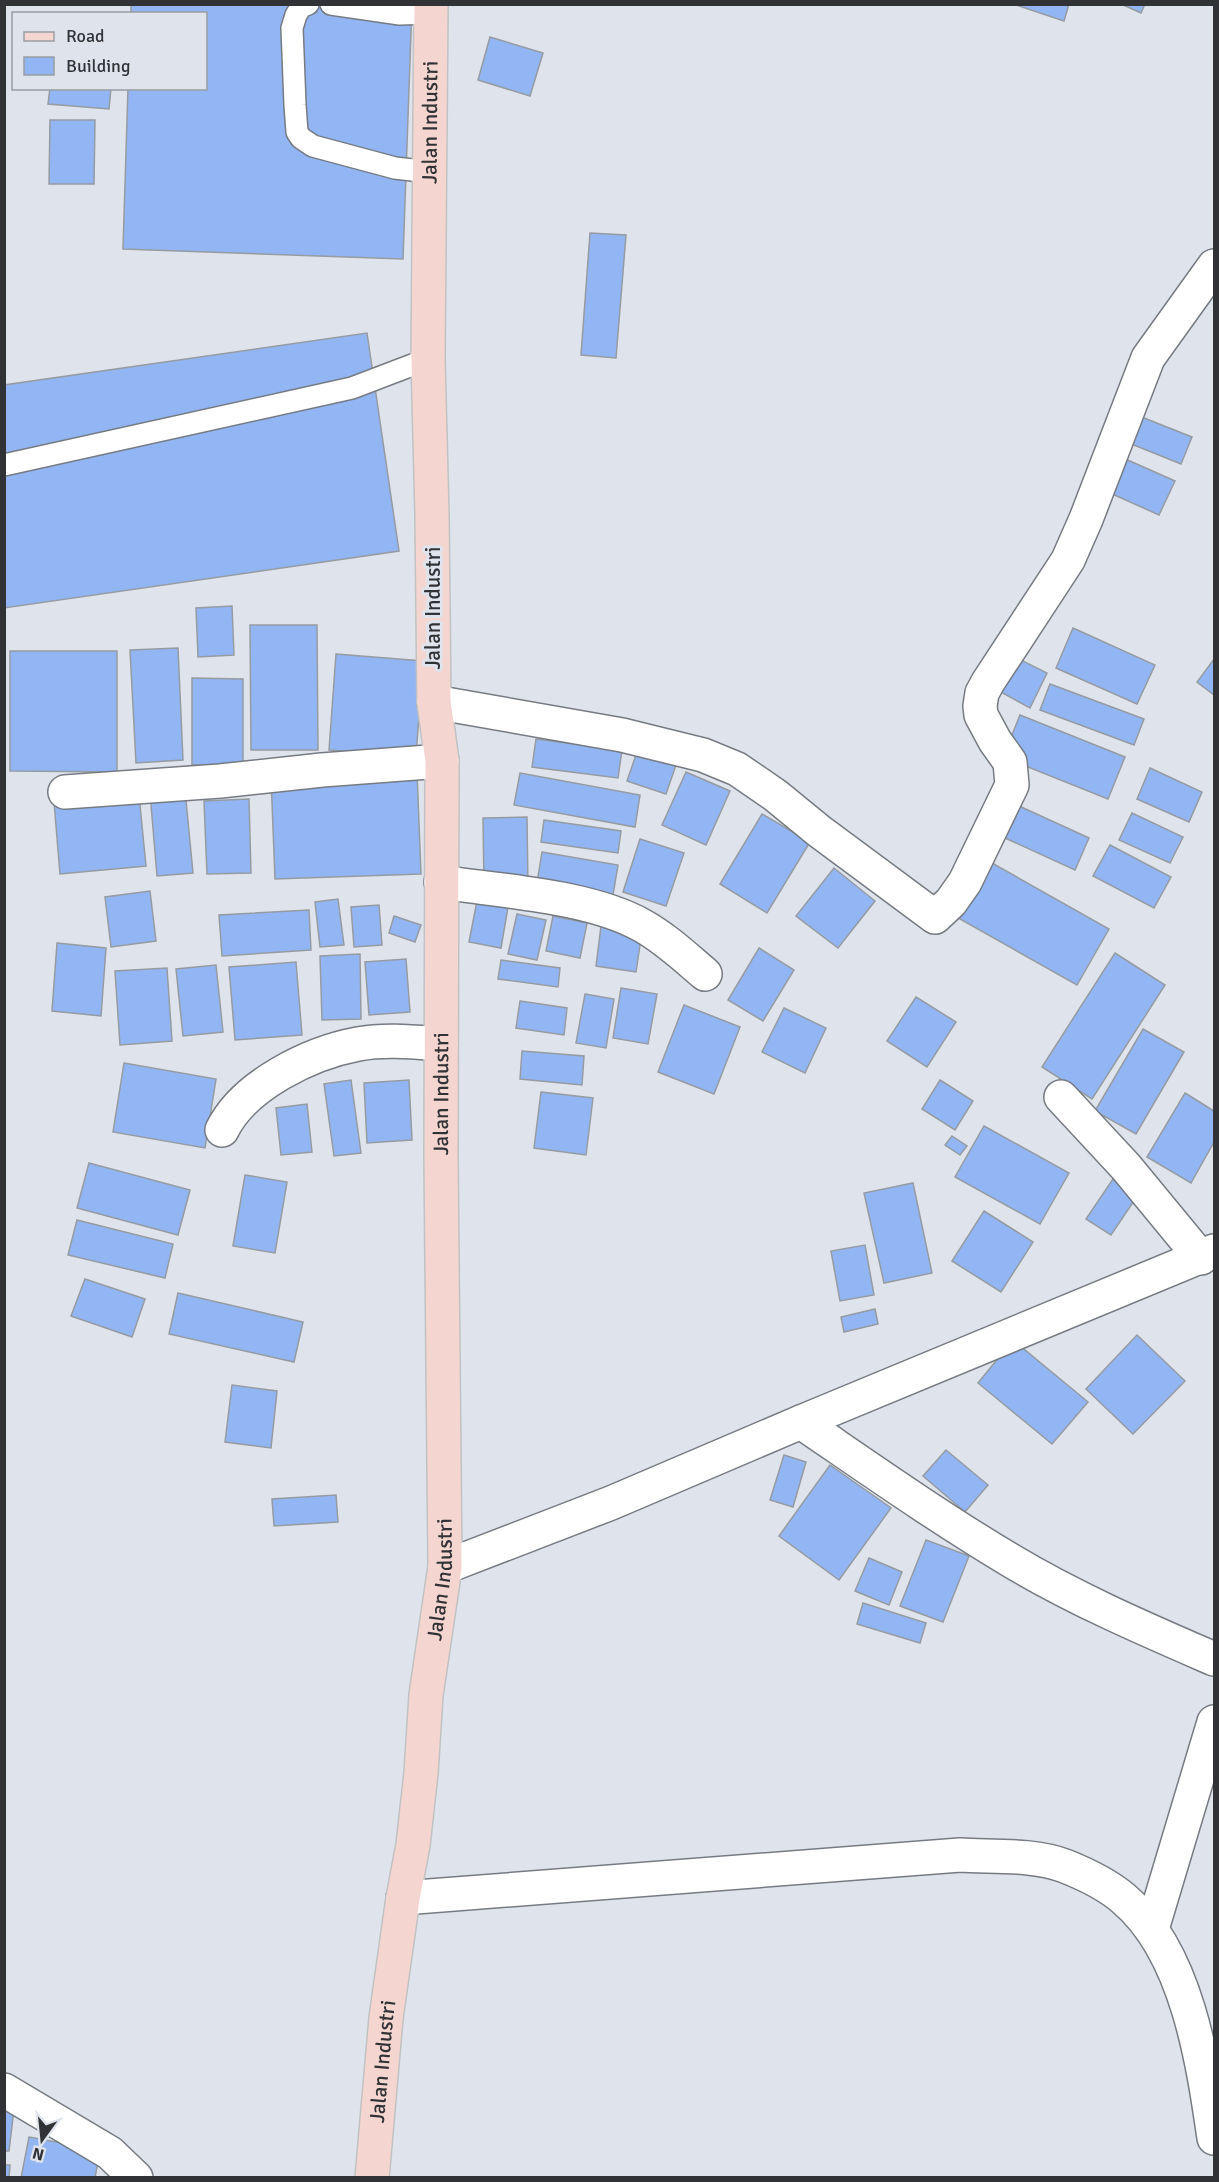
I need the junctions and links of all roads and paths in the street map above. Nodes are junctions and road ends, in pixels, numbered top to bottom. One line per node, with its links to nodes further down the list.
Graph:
1 (308, 4): 4 (lane)
2 (331, 4): 3 (lane)
3 (431, 9): 4 (main road, Jalan Industri)
4 (430, 172): 6 (main road, Jalan Industri)
5 (1215, 266): 8 (street)
6 (428, 359): 7 (lane); 8 (main road, Jalan Industri)
7 (4, 465)
8 (434, 702): 9 (main road, Jalan Industri)
9 (442, 761): 10 (street); 11 (main road, Jalan Industri)
10 (65, 792)
11 (441, 882): 12 (street); 13 (main road, Jalan Industri)
12 (705, 974)
13 (441, 1044): 15 (street); 18 (main road, Jalan Industri)
14 (1061, 1097): 16 (street)
15 (222, 1130)
16 (1208, 1255): 17 (street)
17 (801, 1422): 18 (street); 19 (street)
18 (445, 1567): 21 (main road, Jalan Industri)
19 (1215, 1659)
20 (1215, 1722): 22 (street)
21 (403, 1899): 22 (street); 26 (main road, Jalan Industri)
22 (1152, 1929): 24 (street)
23 (4, 2090): 25 (street)
24 (1215, 2138)
25 (136, 2178)
26 (372, 2178)

